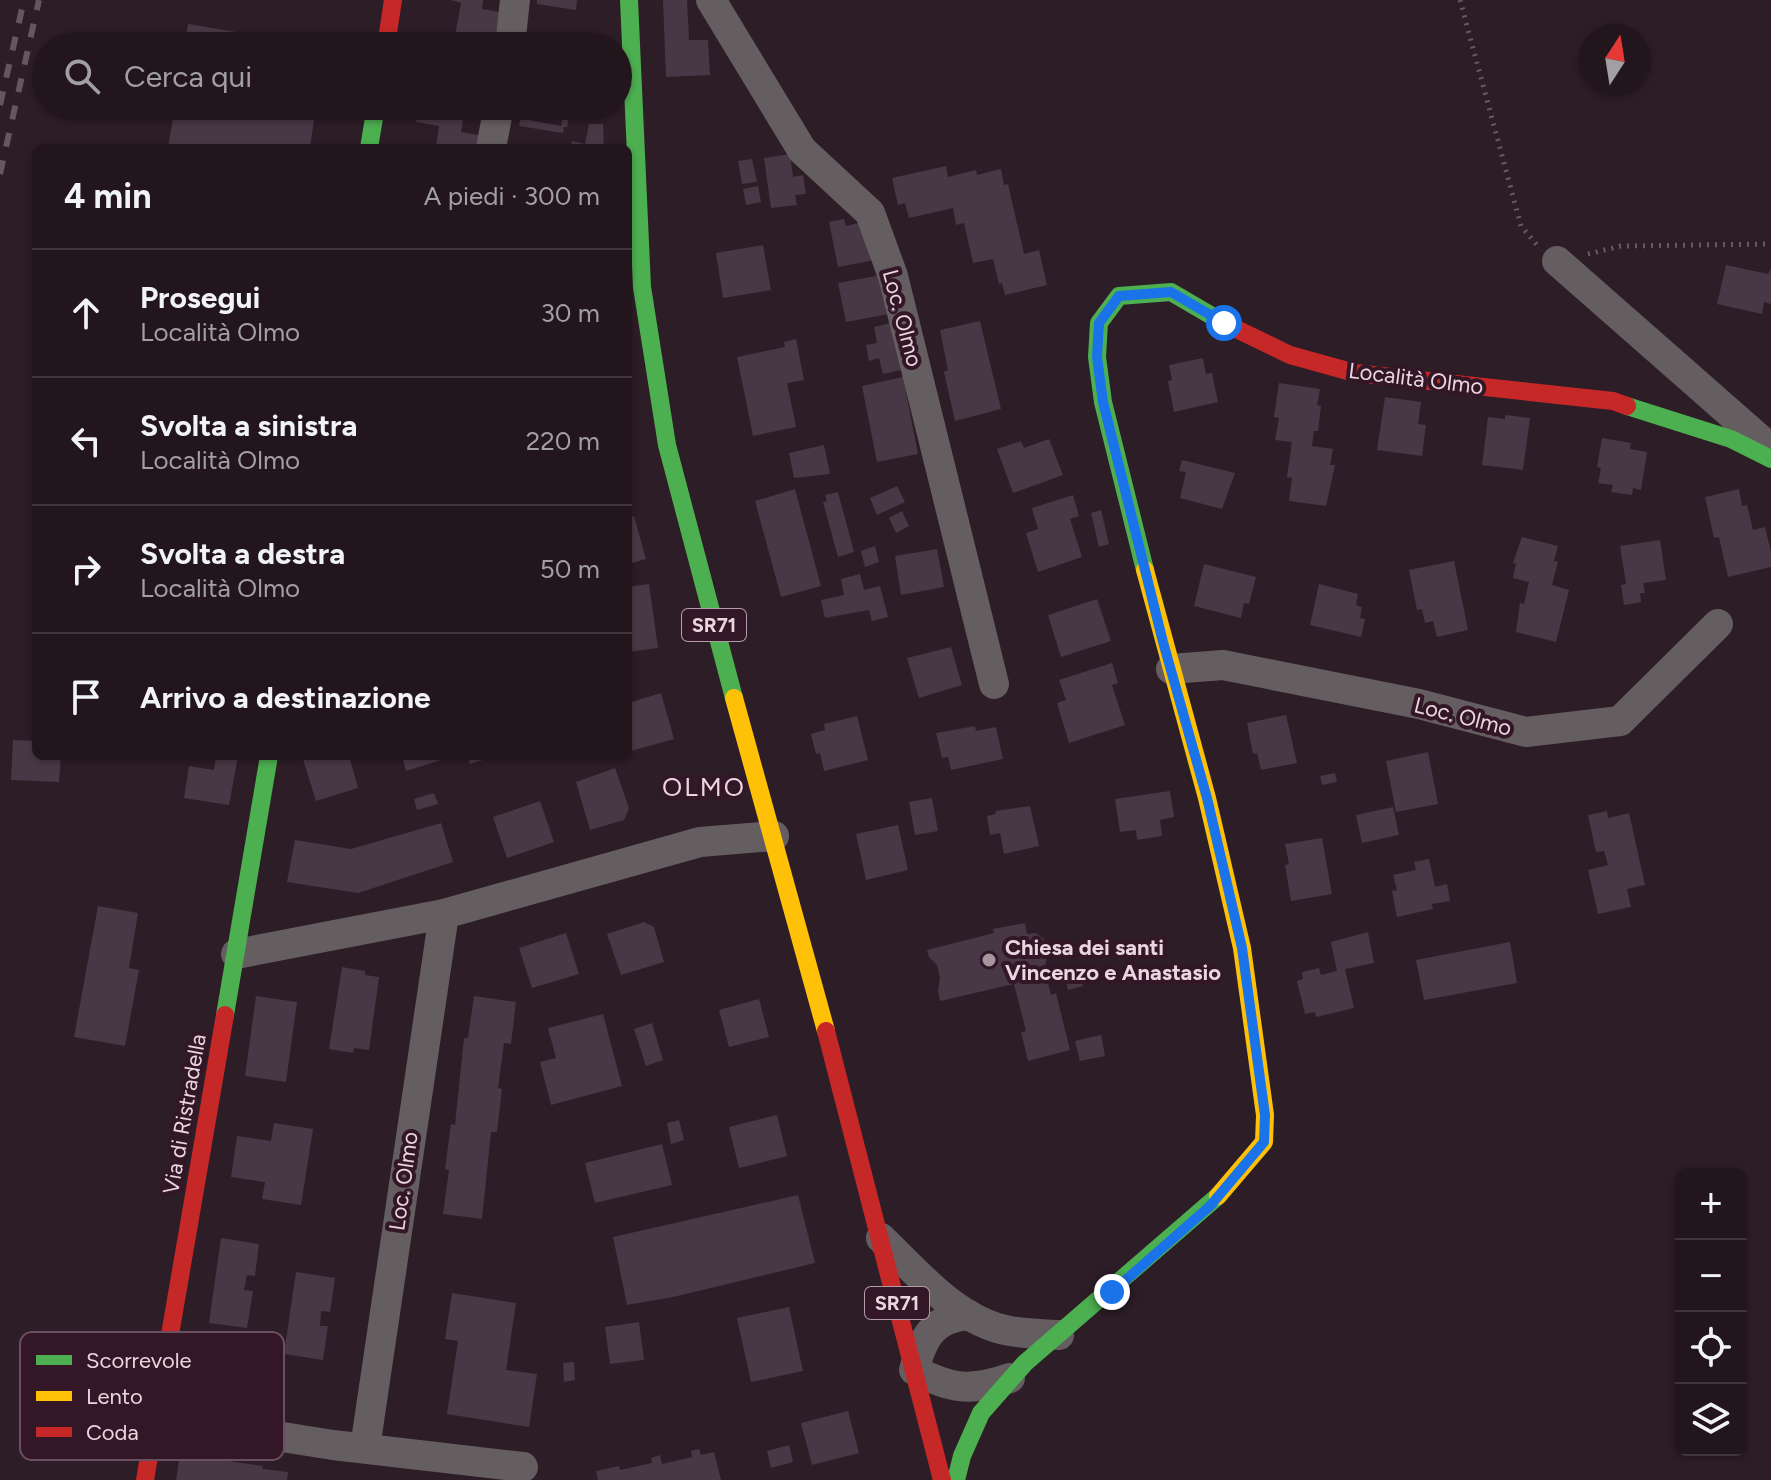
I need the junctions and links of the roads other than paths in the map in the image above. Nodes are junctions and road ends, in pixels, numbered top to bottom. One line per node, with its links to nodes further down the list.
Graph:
1 (393, 0): 5 (street)
2 (515, 0): 6 (street)
3 (629, 0): 7 (street, SR71)
4 (711, 0): 19 (street, Loc. Olmo)
5 (388, 32)
6 (512, 32)
7 (630, 32)
8 (374, 120): 11 (street)
9 (496, 120): 12 (street)
10 (632, 120): 14 (street, SR71)
11 (370, 144)
12 (492, 144)
13 (1557, 261): 15 (street)
14 (635, 287): 21 (street, SR71)
15 (1771, 449)
16 (1771, 459): 18 (street, Località Olmo)
17 (1718, 624): 18 (street, Loc. Olmo)
18 (1171, 669): 27 (street, Località Olmo)
19 (994, 684)
20 (268, 760): 23 (street, Via di Ristradella)
21 (774, 836): 22 (street); 24 (street, SR71)
22 (444, 914): 23 (street); 31 (street, Loc. Olmo)
23 (236, 954): 26 (street, Via di Ristradella)
24 (880, 1236): 25 (street); 28 (street, SR71)
25 (969, 1315): 27 (street); 28 (street)
26 (171, 1332)
27 (1059, 1335): 29 (street, Località Olmo)
28 (914, 1370): 29 (street); 35 (street, SR71)
29 (1010, 1378): 36 (street, Località Olmo)
30 (284, 1436): 31 (street)
31 (365, 1448): 33 (street)
32 (148, 1460): 34 (street, Via di Ristradella)
33 (523, 1467)
34 (145, 1480)
35 (942, 1480)
36 (956, 1480)

